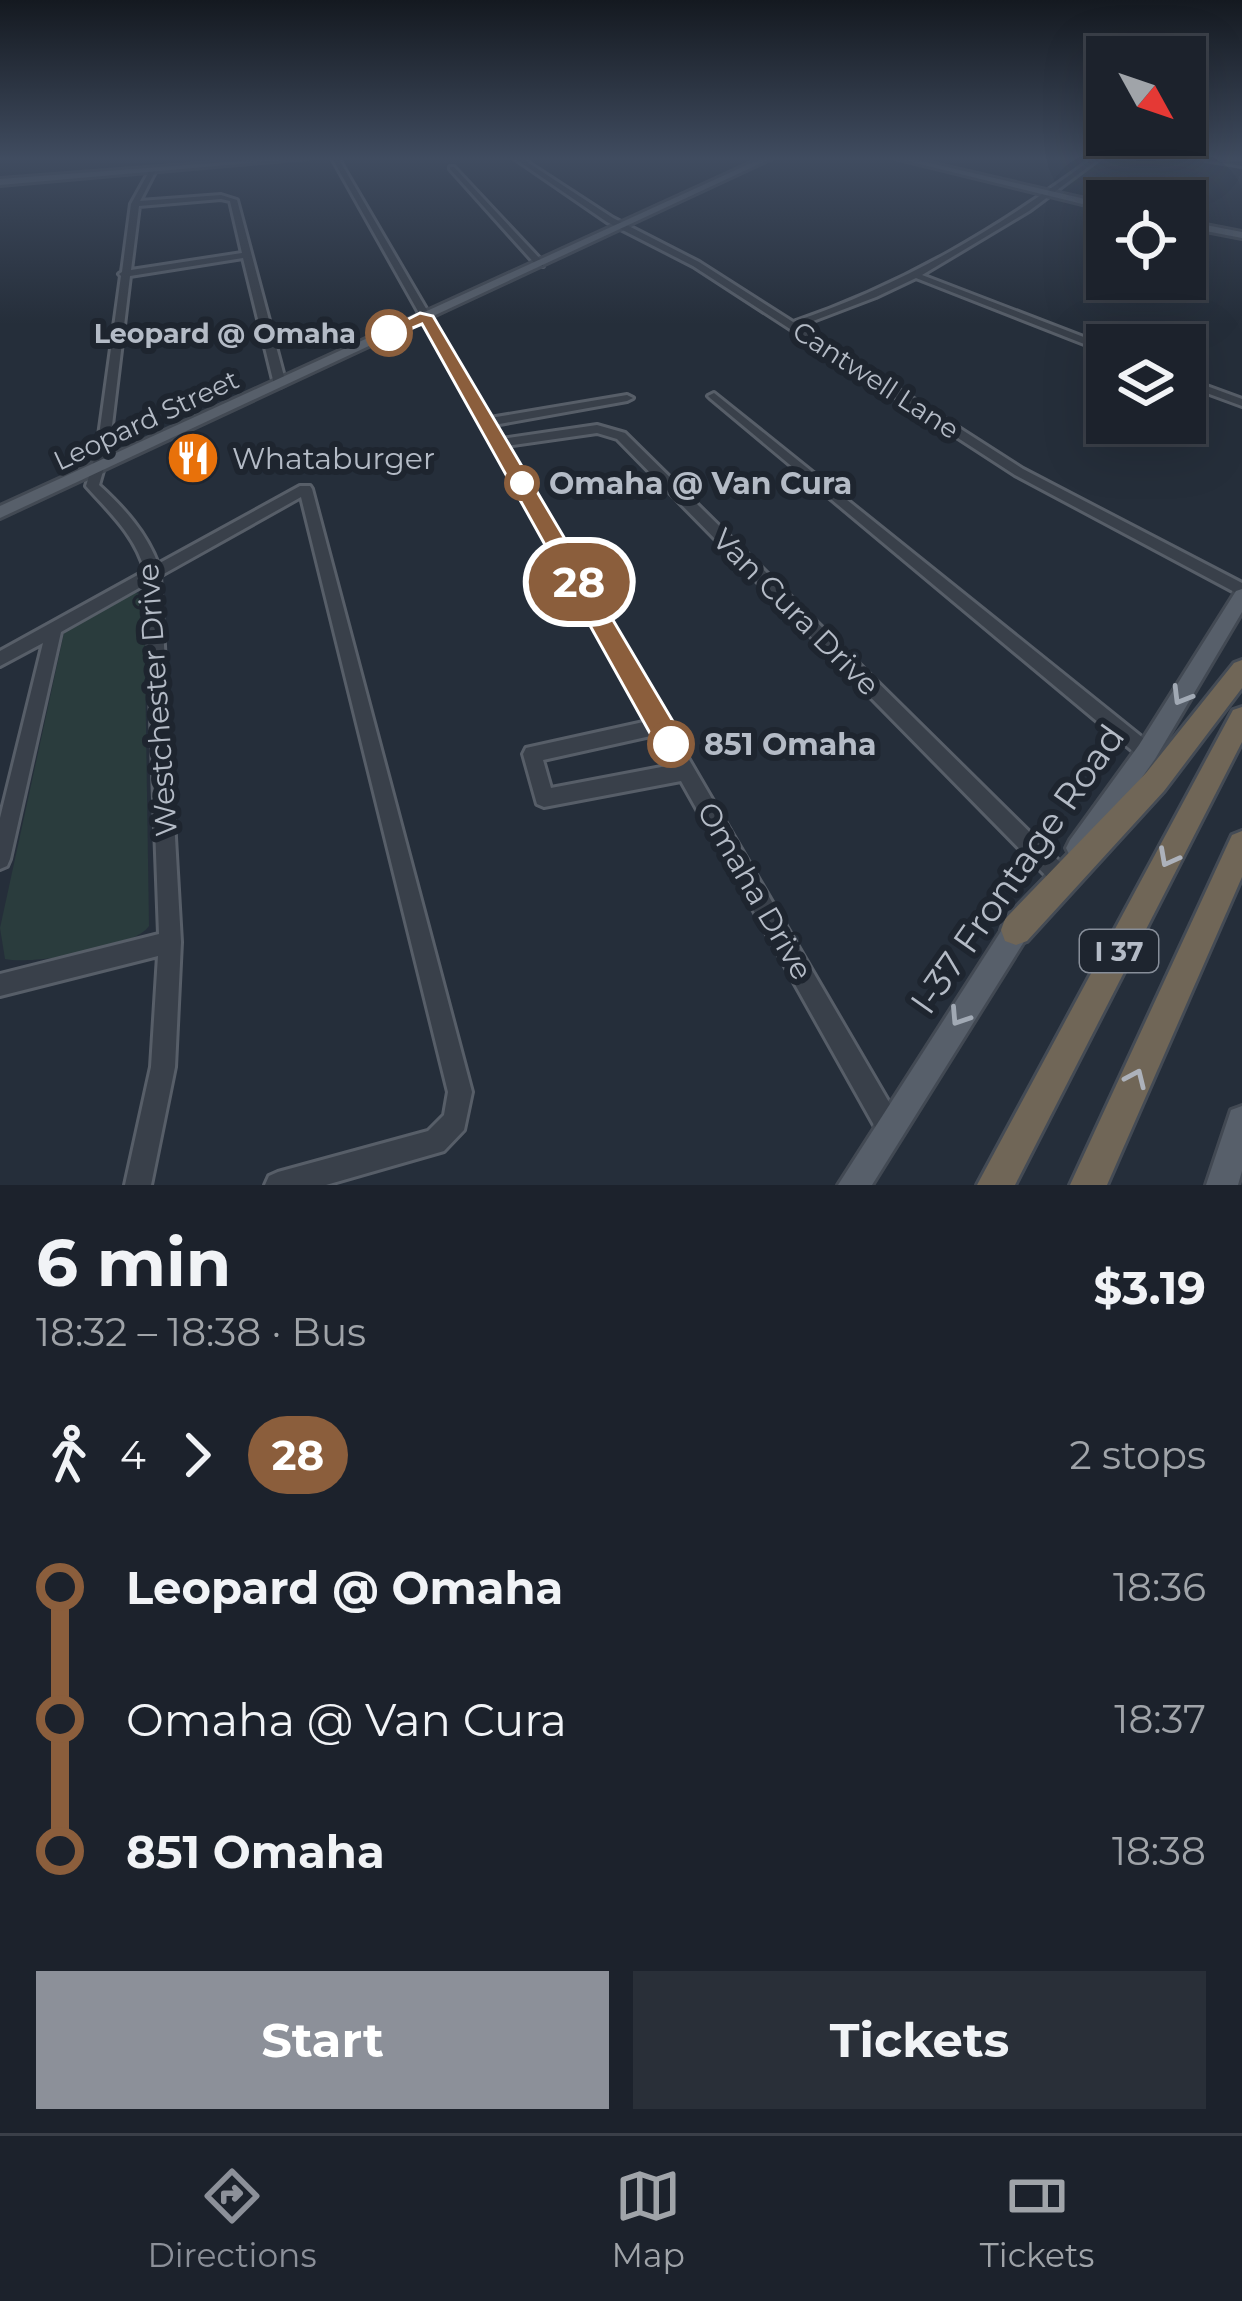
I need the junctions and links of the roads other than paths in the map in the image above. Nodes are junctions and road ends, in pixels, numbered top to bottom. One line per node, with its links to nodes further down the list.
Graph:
1 (133, 213): 13 (street)
2 (234, 213): 11 (street)
3 (366, 213): 15 (street, Omaha Drive)
4 (494, 213): 12 (street)
5 (601, 213): 8 (street, Cantwell Lane)
6 (648, 213): 8 (main road, Leopard Street)
7 (1016, 213): 14 (street)
8 (620, 226): 12 (main road, Leopard Street); 16 (street, Cantwell Lane)
9 (1206, 228): 10 (main road)
10 (1242, 235)
11 (246, 256): 13 (street); 18 (street)
12 (540, 264): 15 (main road, Leopard Street)
13 (123, 274): 25 (street)
14 (915, 274): 16 (street); 17 (street)
15 (425, 316): 18 (main road, Leopard Street); 23 (street, Omaha Drive)
16 (791, 326): 28 (street, Cantwell Lane)
17 (1086, 342)
18 (280, 384): 25 (main road, Leopard Street)
19 (1206, 389): 22 (street)
20 (714, 396): 34 (street)
21 (627, 398): 23 (street)
22 (1242, 403)
23 (488, 422): 24 (street, Omaha Drive)
24 (500, 442): 33 (street, Omaha Drive); 38 (street, Van Cura Drive)
25 (96, 469): 26 (main road, Leopard Street); 27 (street, Westchester Drive)
26 (0, 513)
27 (153, 574): 29 (street); 40 (street, Westchester Drive); 45 (street)
28 (1242, 593): 34 (main road, I-37 Frontage Road, one-way to 34)
29 (54, 628): 30 (street); 37 (street)
30 (0, 659)
31 (1242, 670): 39 (highway)
32 (1242, 718): 47 (highway, I 37, one-way to 47)
33 (661, 726): 35 (street, Omaha Drive); 35 (street)
34 (1148, 752): 38 (main road, I-37 Frontage Road)
35 (687, 772): 43 (street, Omaha Drive)
36 (1242, 845): 48 (highway, I 37, one-way to 36)
37 (0, 860)
38 (1059, 875): 39 (main road, I-37 Frontage Road)
39 (1016, 930): 43 (main road, I-37 Frontage Road, one-way to 43)
40 (170, 942): 41 (street); 44 (street, Westchester Drive)
41 (0, 985)
42 (1242, 1121): 49 (main road)
43 (888, 1125): 46 (main road, I-37 Frontage Road)
44 (138, 1185)
45 (278, 1185)
46 (854, 1185)
47 (995, 1185)
48 (1088, 1185)
49 (1222, 1185)

